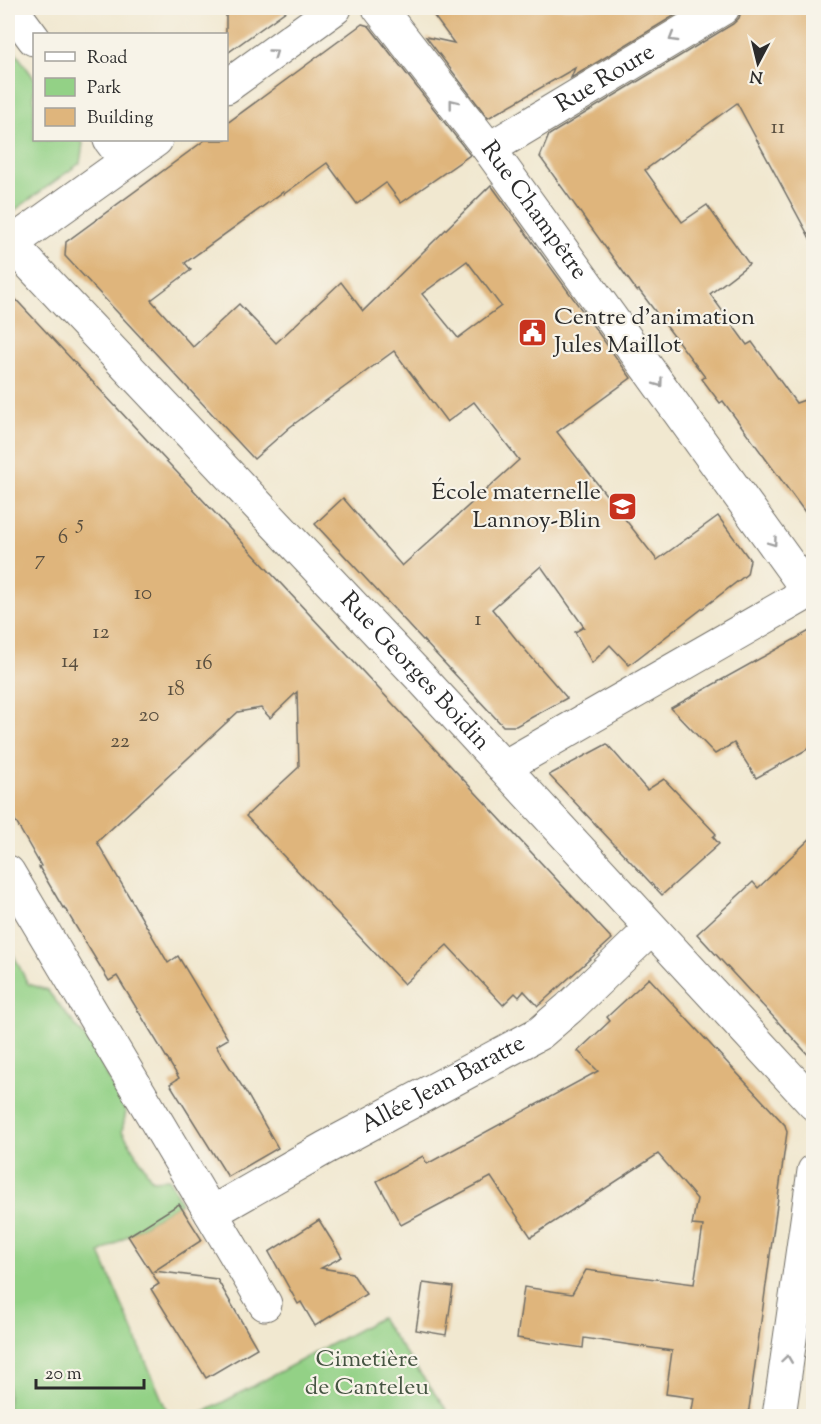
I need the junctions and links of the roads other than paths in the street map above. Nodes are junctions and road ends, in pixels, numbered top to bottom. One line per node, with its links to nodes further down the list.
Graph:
1 (11, 8): 5 (street)
2 (335, 8): 6 (street, one-way to 2)
3 (379, 8): 8 (street, Rue Champêtre, one-way to 3)
4 (723, 8): 8 (street, Rue Roure, one-way to 8)
5 (33, 38)
6 (228, 86)
7 (152, 141): 9 (street)
8 (489, 149): 11 (street, Rue Champêtre, one-way to 11)
9 (118, 150): 10 (street)
10 (9, 245): 12 (street, Rue Georges Boidin)
11 (811, 591): 12 (street)
12 (504, 767): 14 (street, Rue Georges Boidin)
13 (8, 872): 17 (street)
14 (651, 929): 15 (street, Rue Georges Boidin); 17 (street, Allée Jean Baratte)
15 (813, 1104)
16 (813, 1171): 19 (street, one-way to 16)
17 (212, 1213): 18 (street)
18 (265, 1304)
19 (779, 1416)

